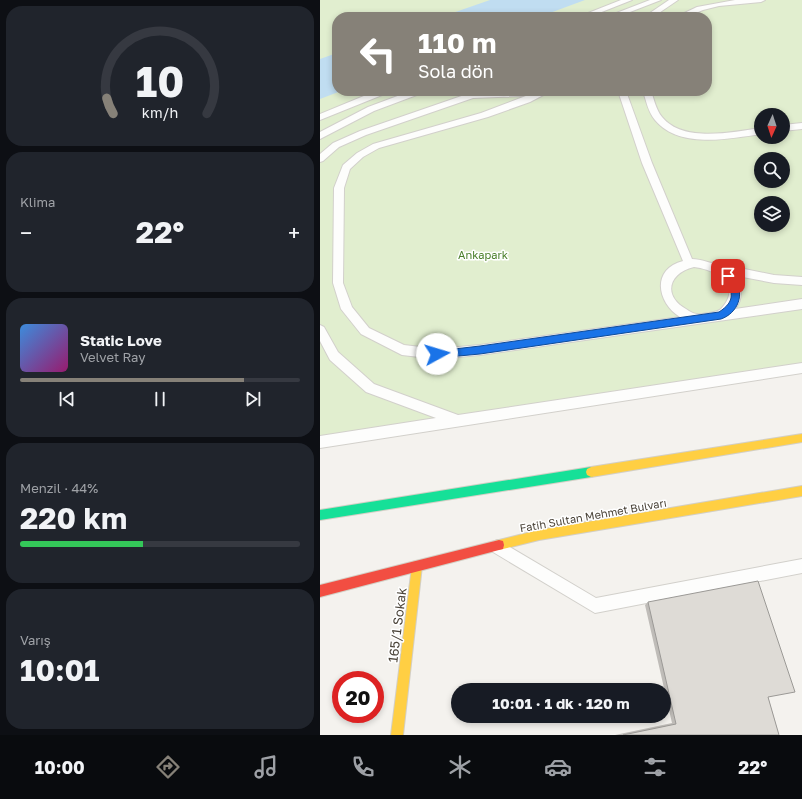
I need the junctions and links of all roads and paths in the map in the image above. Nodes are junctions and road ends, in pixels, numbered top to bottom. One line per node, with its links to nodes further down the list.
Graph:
1 (628, 0): 6 (lane)
2 (659, 0): 7 (lane); 8 (lane)
3 (674, 0): 9 (lane)
4 (684, 0): 10 (lane)
5 (761, 0): 11 (lane)
6 (596, 12)
7 (628, 12)
8 (642, 12)
9 (656, 12)
10 (666, 12)
11 (689, 12)
12 (371, 96): 18 (lane)
13 (406, 96): 22 (lane)
14 (469, 96): 23 (lane)
15 (536, 96): 29 (lane)
16 (624, 96): 24 (lane)
17 (649, 96): 21 (lane)
18 (320, 116)
19 (802, 126): 20 (lane)
20 (790, 127)
21 (754, 132)
22 (320, 136)
23 (320, 159)
24 (689, 264): 25 (lane); 29 (lane)
25 (710, 265): 26 (lane); 28 (lane)
26 (802, 281)
27 (802, 304): 28 (lane)
28 (721, 315): 29 (lane)
29 (698, 319)
30 (320, 330): 32 (lane)
31 (802, 368): 32 (lane)
32 (459, 421): 34 (lane)
33 (802, 438): 36 (main road)
34 (320, 442)
35 (802, 491): 37 (main road, Fatih Sultan Mehmet Bulvarı)
36 (320, 515)
37 (496, 546): 38 (main road, Fatih Sultan Mehmet Bulvarı); 39 (lane)
38 (417, 566): 40 (main road, Fatih Sultan Mehmet Bulvarı); 41 (main road, 165/1 Sokak)
39 (802, 566)
40 (320, 591)
41 (397, 735)

